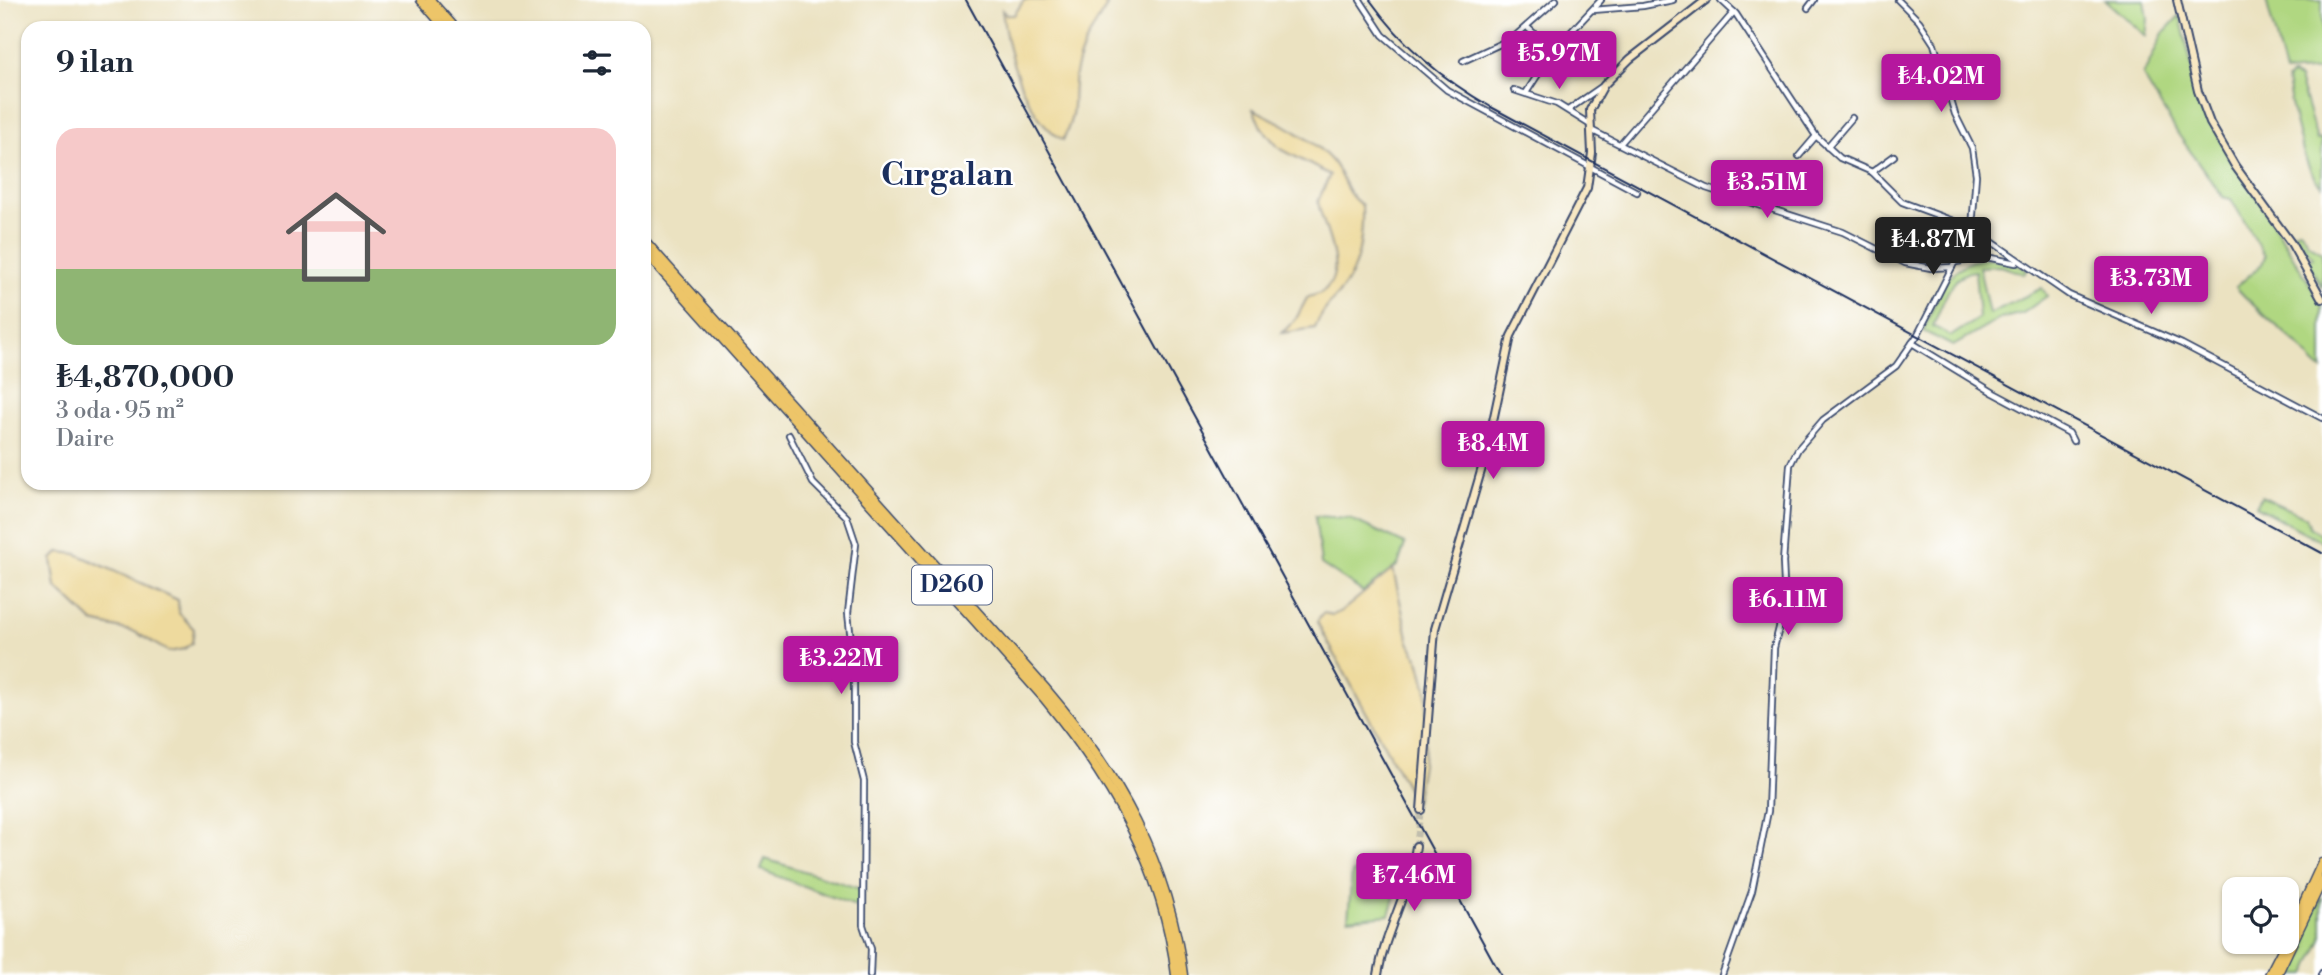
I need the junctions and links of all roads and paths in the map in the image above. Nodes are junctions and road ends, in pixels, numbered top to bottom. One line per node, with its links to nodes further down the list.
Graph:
1 (421, 0): 15 (highway)
2 (430, 0): 16 (highway)
3 (1360, 0): 31 (street)
4 (1556, 0): 17 (street)
5 (1601, 0): 13 (street)
6 (1673, 0): 13 (street)
7 (1706, 0): 20 (street)
8 (1721, 0): 14 (street)
9 (1814, 0): 12 (street)
10 (1898, 0): 34 (street)
11 (2177, 0): 39 (street)
12 (1808, 8)
13 (1592, 10): 18 (street)
14 (1734, 12): 26 (street); 27 (street)
15 (440, 21)
16 (449, 21)
17 (1528, 27): 18 (street); 19 (street)
18 (1553, 51): 22 (street)
19 (1463, 61)
20 (1604, 85): 23 (street); 25 (street)
21 (1514, 90): 22 (street)
22 (1525, 93): 23 (street)
23 (1568, 110): 25 (street)
24 (1852, 118): 28 (street)
25 (1589, 127): 27 (street); 31 (street)
26 (1816, 136): 28 (street); 29 (street)
27 (1620, 144): 38 (street)
28 (1827, 147): 32 (street)
29 (1799, 156)
30 (1894, 156): 32 (street)
31 (1590, 164): 33 (street); 44 (street)
32 (1871, 173): 34 (street)
33 (1637, 192)
34 (1972, 228): 37 (street); 38 (street)
35 (651, 248): 52 (highway, D260)
36 (651, 259): 51 (highway, D260)
37 (2020, 264): 38 (street); 41 (street)
38 (1954, 265): 40 (street)
39 (2322, 299)
40 (1912, 343): 43 (street); 54 (street)
41 (2322, 418)
42 (789, 435): 50 (street)
43 (2073, 441)
44 (1421, 810)
45 (1416, 846): 53 (street)
46 (2322, 863): 48 (highway)
47 (2322, 881): 56 (highway)
48 (2299, 914)
49 (2280, 954): 55 (highway)
50 (870, 975)
51 (1176, 975)
52 (1183, 975)
53 (1378, 975)
54 (1722, 975)
55 (2269, 975)
56 (2277, 975)

